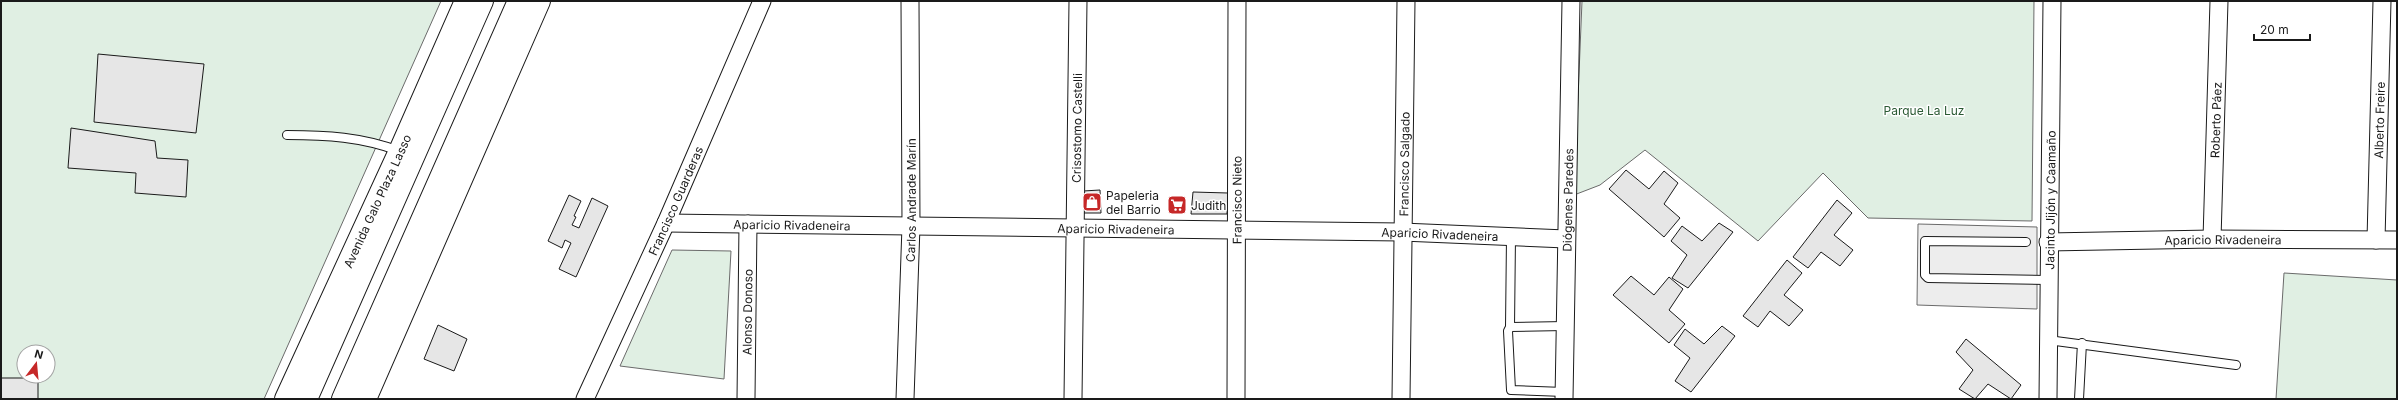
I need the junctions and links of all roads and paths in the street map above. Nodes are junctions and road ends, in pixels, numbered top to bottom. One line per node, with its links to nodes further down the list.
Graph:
1 (466, 1): 15 (main road, Avenida Galo Plaza Lasso)
2 (482, 1): 37 (main road, Avenida Galo Plaza Lasso)
3 (518, 1): 38 (main road)
4 (539, 1): 39 (main road)
5 (762, 1): 16 (street, Francisco Guarderas)
6 (910, 1): 18 (street, Carlos Andrade Marín)
7 (1078, 1): 19 (street, Crisostomo Castelli)
8 (1237, 1): 20 (street, Francisco Nieto)
9 (1406, 1): 21 (street, Francisco Salgado)
10 (1571, 1): 23 (street, Diógenes Paredes)
11 (2052, 1): 28 (street, Jacinto Jijón y Caamaño)
12 (2219, 1): 24 (street, Roberto Páez)
13 (2382, 1): 25 (street, Alberto Freire)
14 (287, 135): 15 (lane)
15 (400, 151): 36 (main road, Avenida Galo Plaza Lasso)
16 (666, 223): 17 (street, Aparicio Rivadeneira); 40 (street, Francisco Guarderas)
17 (748, 224): 18 (street, Aparicio Rivadeneira); 41 (street, Alonso Donoso)
18 (911, 226): 19 (street, Aparicio Rivadeneira); 42 (street, Carlos Andrade Marín)
19 (1074, 228): 20 (street, Aparicio Rivadeneira); 43 (street, Crisostomo Castelli)
20 (1238, 230): 21 (street, Aparicio Rivadeneira); 44 (street, Francisco Nieto)
21 (1402, 232): 22 (street, Aparicio Rivadeneira); 45 (street, Francisco Salgado)
22 (1511, 237): 23 (street, Aparicio Rivadeneira); 31 (lane)
23 (1566, 239): 30 (street, Diógenes Paredes)
24 (2212, 239): 25 (street, Aparicio Rivadeneira); 28 (street, Aparicio Rivadeneira)
25 (2376, 240): 26 (street, Aparicio Rivadeneira)
26 (2397, 240)
27 (2026, 242): 29 (lane)
28 (2048, 242): 29 (street, Jacinto Jijón y Caamaño)
29 (2048, 280): 32 (street, Jacinto Jijón y Caamaño)
30 (1564, 326): 31 (lane); 35 (street, Diógenes Paredes)
31 (1510, 328): 35 (lane)
32 (2048, 340): 33 (lane); 46 (street, Jacinto Jijón y Caamaño)
33 (2082, 343): 34 (lane); 47 (lane)
34 (2236, 365)
35 (1564, 395)
36 (286, 399)
37 (306, 399)
38 (343, 399)
39 (365, 399)
40 (585, 399)
41 (746, 399)
42 (905, 399)
43 (1073, 399)
44 (1236, 399)
45 (1401, 399)
46 (2048, 399)
47 (2079, 399)

